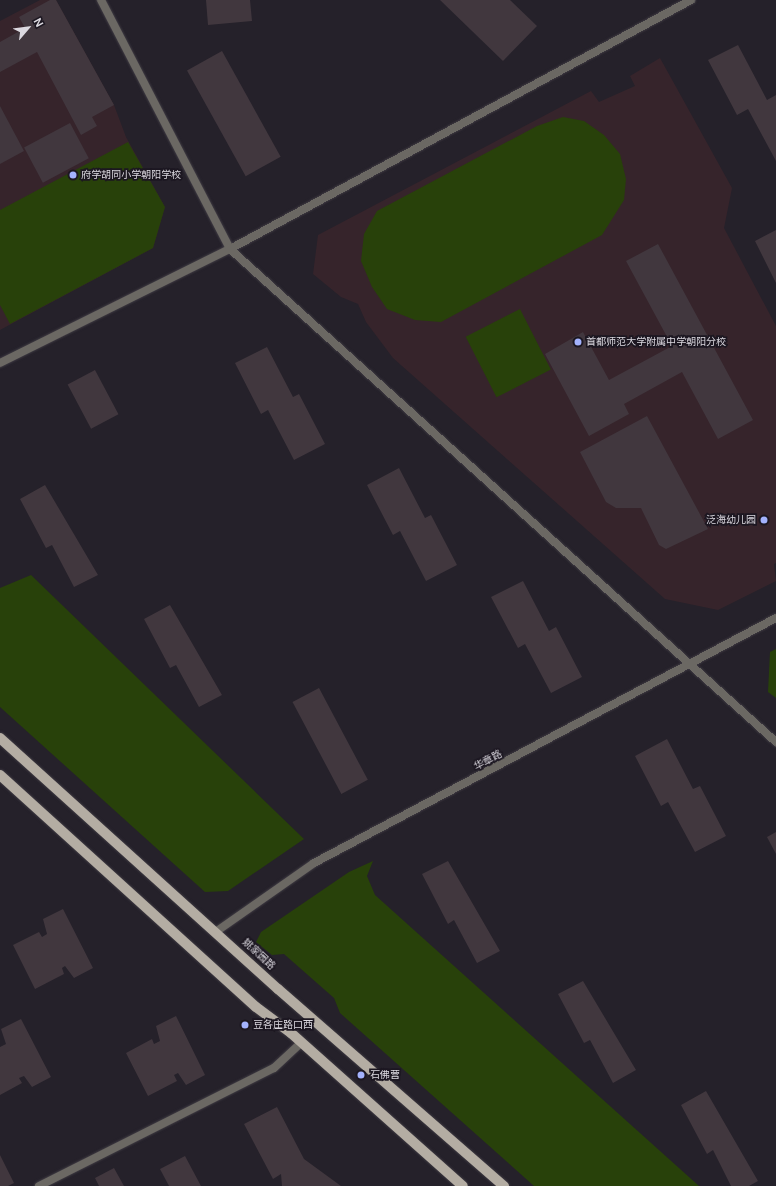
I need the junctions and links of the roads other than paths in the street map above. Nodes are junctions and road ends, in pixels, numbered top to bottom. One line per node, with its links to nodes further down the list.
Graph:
1 (101, 0): 3 (street)
2 (691, 0): 3 (street)
3 (230, 248): 4 (street); 6 (street)
4 (0, 363)
5 (776, 618): 6 (street, 华章路)
6 (690, 664): 8 (street); 10 (street, 华章路)
7 (0, 738): 10 (main road, 姚家园路)
8 (776, 742)
9 (0, 775): 11 (main road)
10 (217, 931): 14 (main road, 姚家园路)
11 (302, 1042): 12 (street); 13 (main road)
12 (39, 1186)
13 (463, 1186)
14 (504, 1186)

